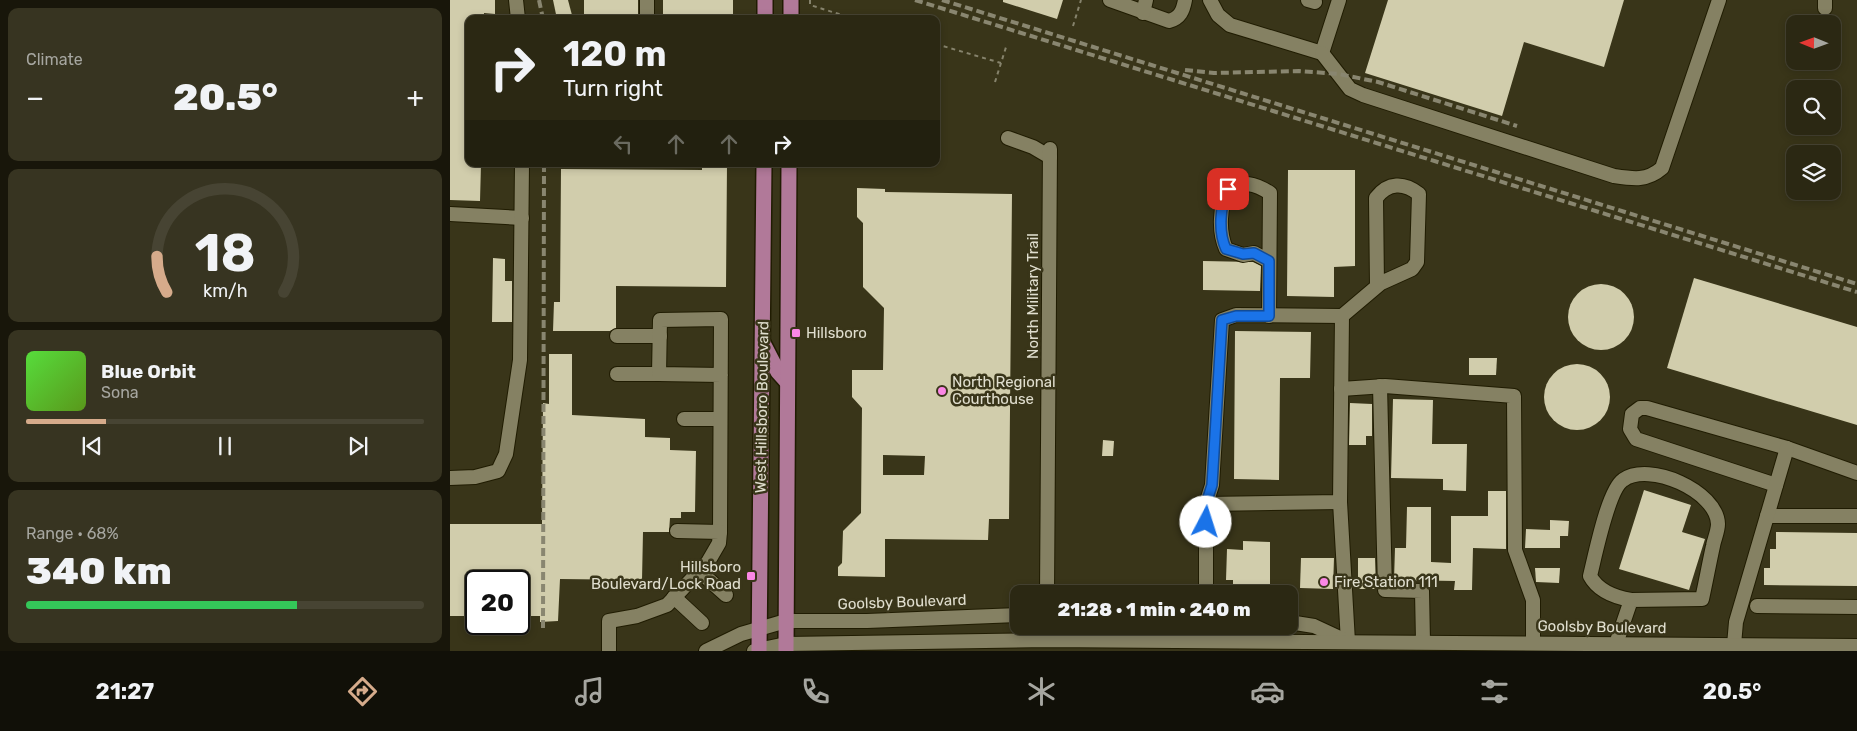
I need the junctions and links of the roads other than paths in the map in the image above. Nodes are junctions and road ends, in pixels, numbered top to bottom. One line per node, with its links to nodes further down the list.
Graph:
1 (516, 0): 11 (street)
2 (647, 0): 12 (street)
3 (765, 0): 13 (main road)
4 (791, 0): 14 (main road)
5 (1110, 0): 10 (street)
6 (1185, 0): 10 (street)
7 (1210, 0): 15 (street)
8 (1339, 0): 15 (street)
9 (1719, 0): 15 (street)
10 (1144, 6)
11 (518, 15)
12 (647, 15)
13 (765, 15)
14 (791, 15)
15 (1322, 52)
16 (1008, 138): 48 (street, North Military Trail)
17 (522, 167): 21 (street)
18 (764, 167): 28 (main road, West Hillsboro Boulevard)
19 (789, 167): 32 (main road, West Hillsboro Boulevard)
20 (450, 214): 21 (street)
21 (522, 218): 39 (street)
22 (1269, 261): 22 (street); 24 (street)
23 (1377, 286): 23 (street); 25 (street)
24 (1269, 316): 25 (street); 42 (street)
25 (1342, 316): 34 (street)
26 (617, 336): 27 (street)
27 (660, 336): 30 (street); 31 (street)
28 (762, 342): 32 (main road); 59 (main road, West Hillsboro Boulevard)
29 (617, 374): 30 (street)
30 (660, 374): 31 (street)
31 (721, 375): 36 (street)
32 (787, 382): 56 (main road, West Hillsboro Boulevard)
33 (1380, 386): 34 (street); 65 (street); 66 (street)
34 (1341, 389): 41 (street)
35 (684, 419): 36 (street)
36 (720, 419): 46 (street)
37 (1787, 448): 38 (street); 40 (street); 40 (street)
38 (1857, 473)
39 (450, 478)
40 (1776, 485): 43 (street)
41 (1340, 502): 42 (street); 64 (street)
42 (1206, 504): 49 (street)
43 (1767, 516): 44 (street); 68 (street)
44 (1857, 516)
45 (677, 532): 46 (street)
46 (720, 532): 47 (street)
47 (699, 571): 50 (street); 51 (street)
48 (1047, 585)
49 (1206, 585)
50 (726, 595)
51 (674, 597): 57 (street); 78 (street)
52 (1631, 600): 52 (street); 67 (street)
53 (1757, 606): 54 (street)
54 (1857, 607)
55 (1010, 615): 56 (street, Goolsby Boulevard)
56 (786, 621): 59 (street, Goolsby Boulevard); 74 (main road, West Hillsboro Boulevard)
57 (702, 623)
58 (1298, 623): 64 (street, Goolsby Boulevard)
59 (759, 628): 77 (main road, West Hillsboro Boulevard); 79 (street, Goolsby Boulevard)
60 (1043, 635): 69 (street, Goolsby Boulevard)
61 (1068, 635): 70 (street, Goolsby Boulevard)
62 (1206, 635): 63 (street)
63 (1206, 641): 70 (street, Goolsby Boulevard); 71 (street, Goolsby Boulevard)
64 (1348, 642): 65 (street, Goolsby Boulevard); 71 (street, Goolsby Boulevard)
65 (1423, 642): 72 (street, Goolsby Boulevard)
66 (1533, 643): 67 (street, Goolsby Boulevard); 72 (street, Goolsby Boulevard)
67 (1616, 644): 76 (street, Goolsby Boulevard)
68 (1734, 645): 73 (street, Goolsby Boulevard); 76 (street, Goolsby Boulevard)
69 (1020, 646): 75 (street, Goolsby Boulevard)
70 (1186, 646)
71 (1241, 646)
72 (1455, 646)
73 (1857, 646)
74 (786, 647): 75 (street, Goolsby Boulevard); 77 (street)
75 (878, 647)
76 (1687, 648)
77 (758, 650)
78 (609, 651)
79 (706, 651)

